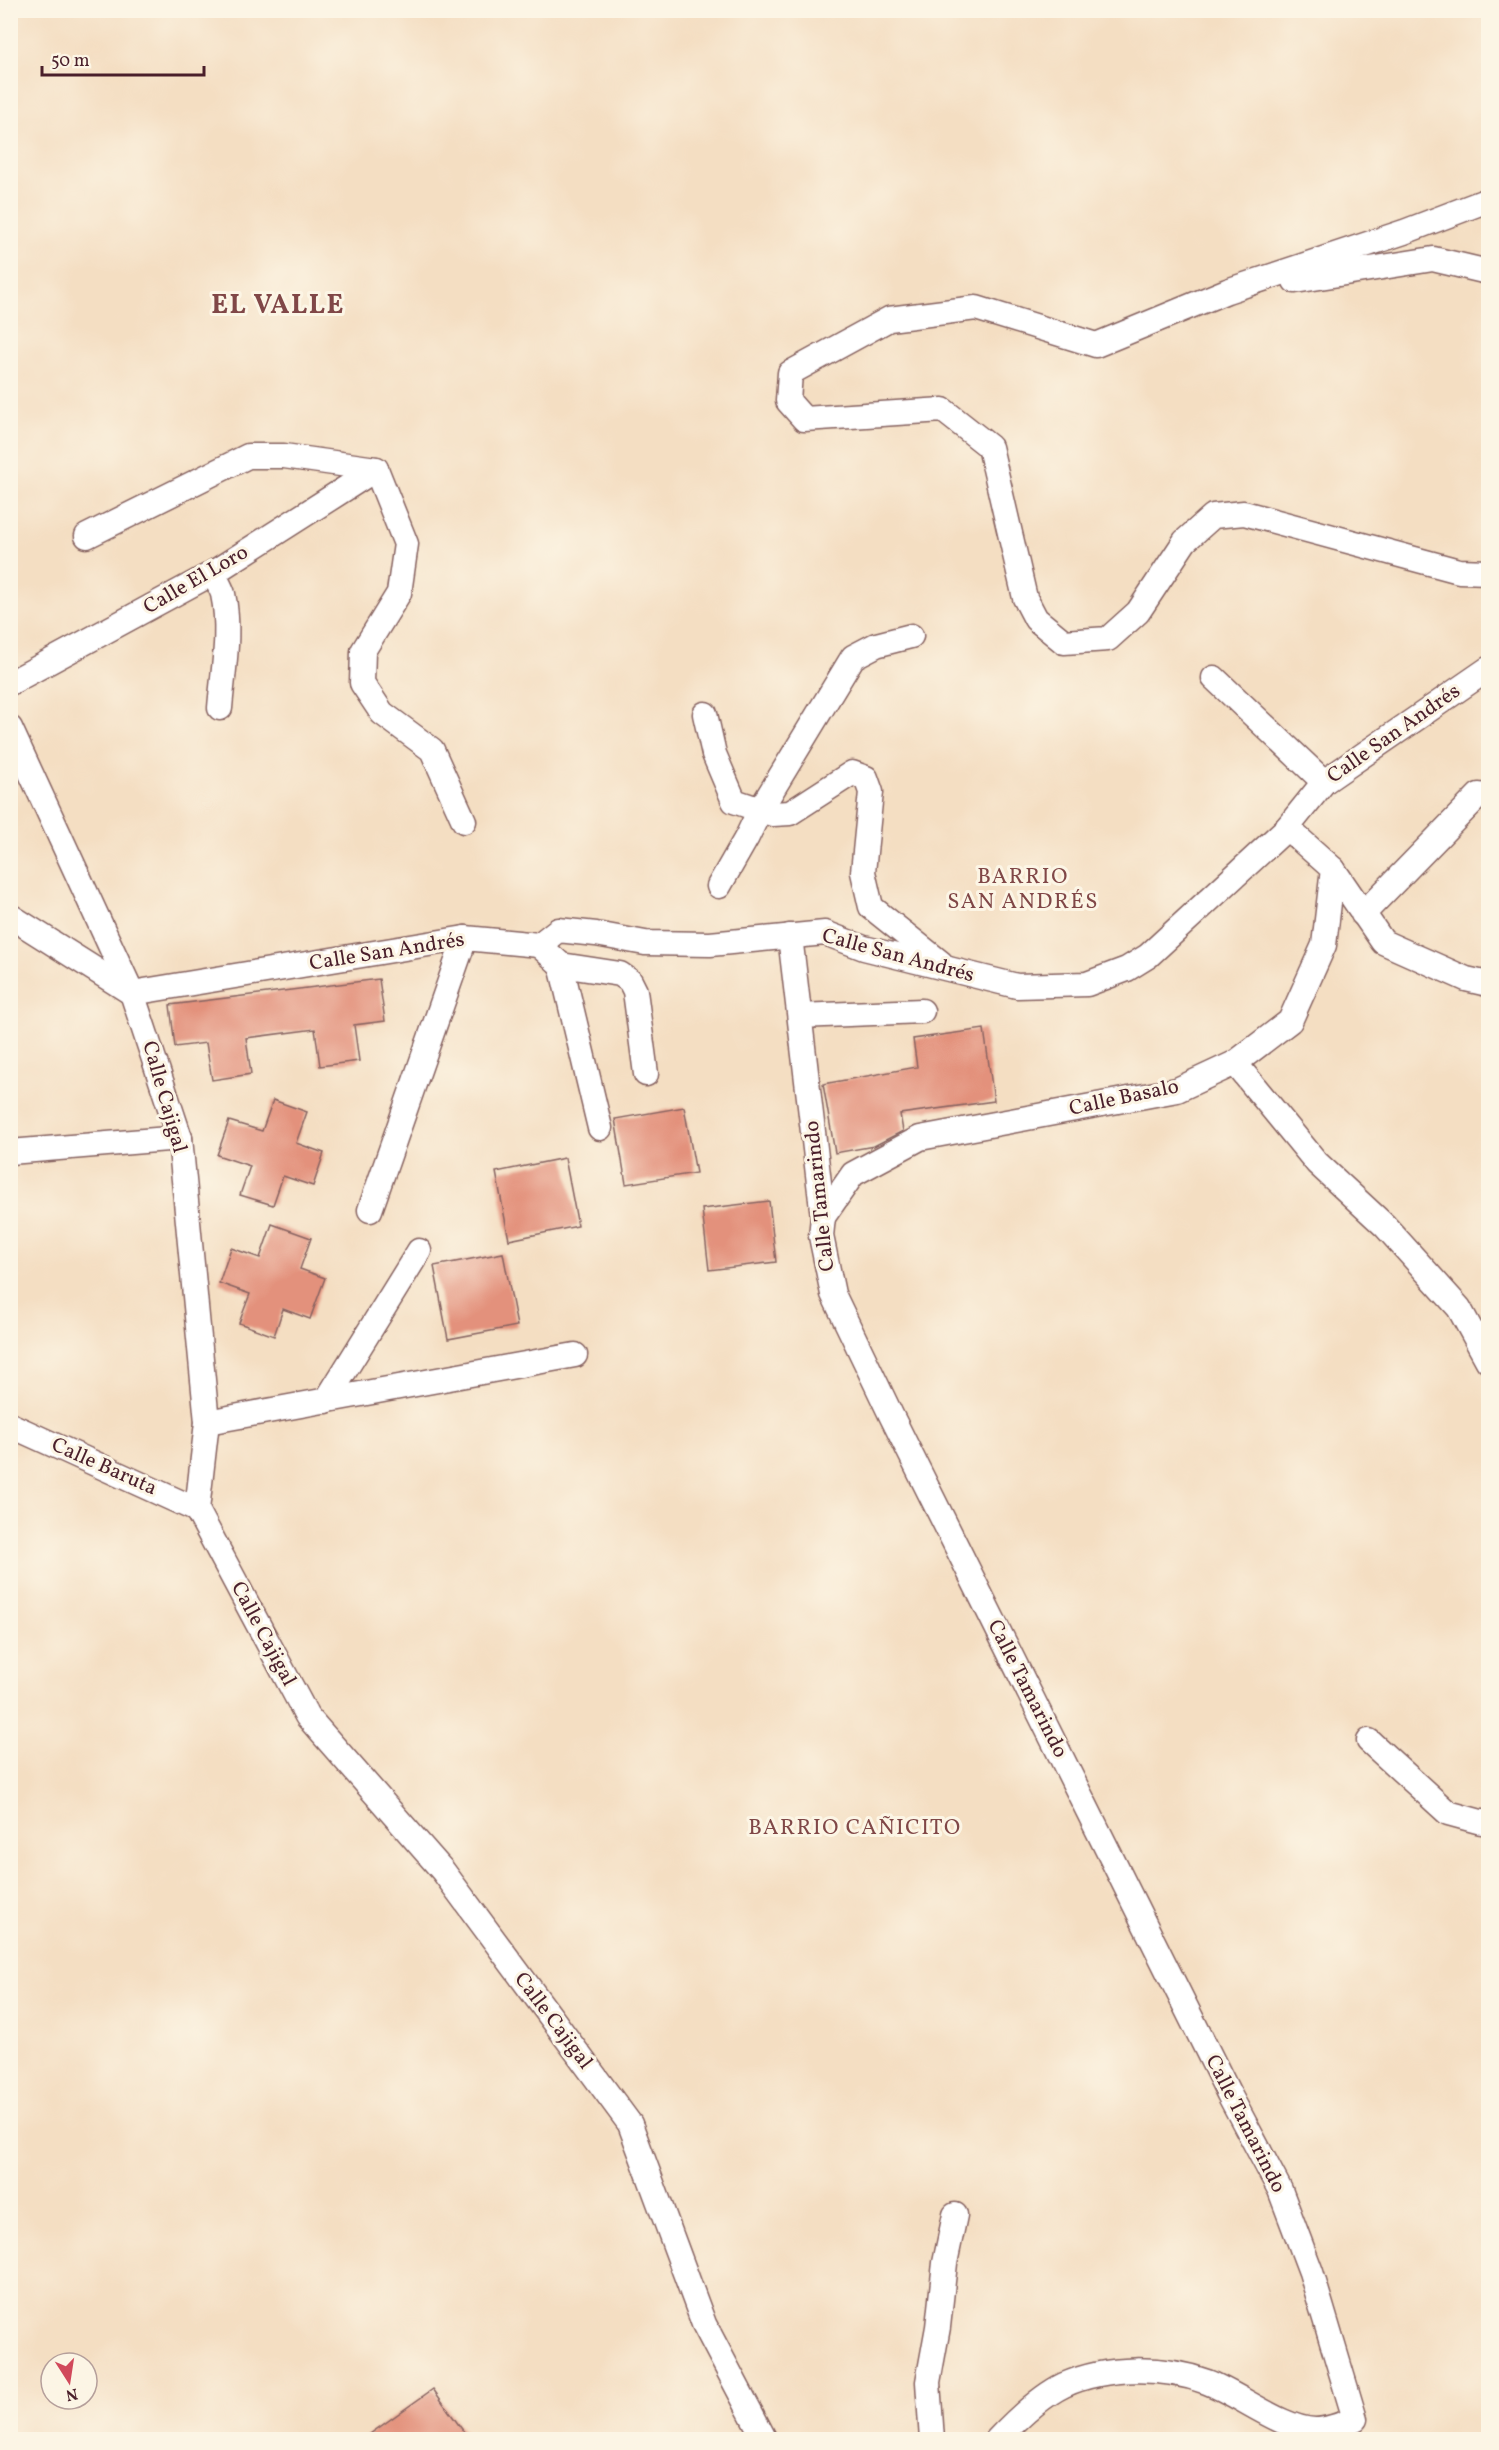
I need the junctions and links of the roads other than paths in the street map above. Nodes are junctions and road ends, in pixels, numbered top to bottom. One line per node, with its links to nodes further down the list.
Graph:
1 (1488, 200): 3 (street)
2 (1488, 272): 3 (street)
3 (1227, 291): 6 (street)
4 (375, 469): 5 (street); 7 (street, Calle El Loro); 18 (street)
5 (87, 536)
6 (1488, 572)
7 (213, 573): 11 (street, Calle El Loro); 12 (street)
8 (911, 636): 17 (street)
9 (1488, 669): 15 (street, Calle San Andrés)
10 (1214, 678): 15 (street)
11 (10, 683)
12 (220, 708)
13 (705, 714): 17 (street)
14 (10, 728): 30 (street, Calle Cajigal)
15 (1324, 782): 19 (street, Calle San Andrés)
16 (1479, 795): 22 (street)
17 (760, 810): 21 (street); 28 (street)
18 (464, 821)
19 (1287, 828): 20 (street); 28 (street, Calle San Andrés)
20 (1333, 869): 22 (street); 33 (street, Calle Basalo)
21 (719, 886)
22 (1364, 914): 29 (street)
23 (10, 916): 30 (street)
24 (790, 936): 26 (street, Calle San Andrés); 28 (street, Calle San Andrés); 32 (street, Calle Tamarindo)
25 (465, 938): 26 (street, Calle San Andrés); 30 (street, Calle San Andrés); 38 (street)
26 (539, 945): 27 (street)
27 (561, 965): 34 (street); 35 (street)
28 (945, 967)
29 (1488, 984)
30 (132, 993): 36 (street, Calle Cajigal)
31 (922, 1011): 32 (street)
32 (800, 1016): 39 (street, Calle Tamarindo)
33 (1235, 1063): 39 (street, Calle Basalo); 42 (street)
34 (646, 1074)
35 (600, 1128)
36 (180, 1138): 37 (street); 44 (street, Calle Cajigal)
37 (10, 1152)
38 (370, 1210)
39 (823, 1217): 52 (street, Calle Tamarindo)
40 (419, 1251): 43 (street)
41 (575, 1355): 43 (street)
42 (1488, 1361)
43 (326, 1401): 44 (street)
44 (207, 1422): 46 (street, Calle Cajigal)
45 (10, 1425): 46 (street, Calle Baruta)
46 (197, 1510): 50 (street, Calle Cajigal)
47 (1369, 1741): 48 (street)
48 (1488, 1822)
49 (955, 2215): 51 (street)
50 (765, 2439)
51 (932, 2439)
52 (997, 2439)

